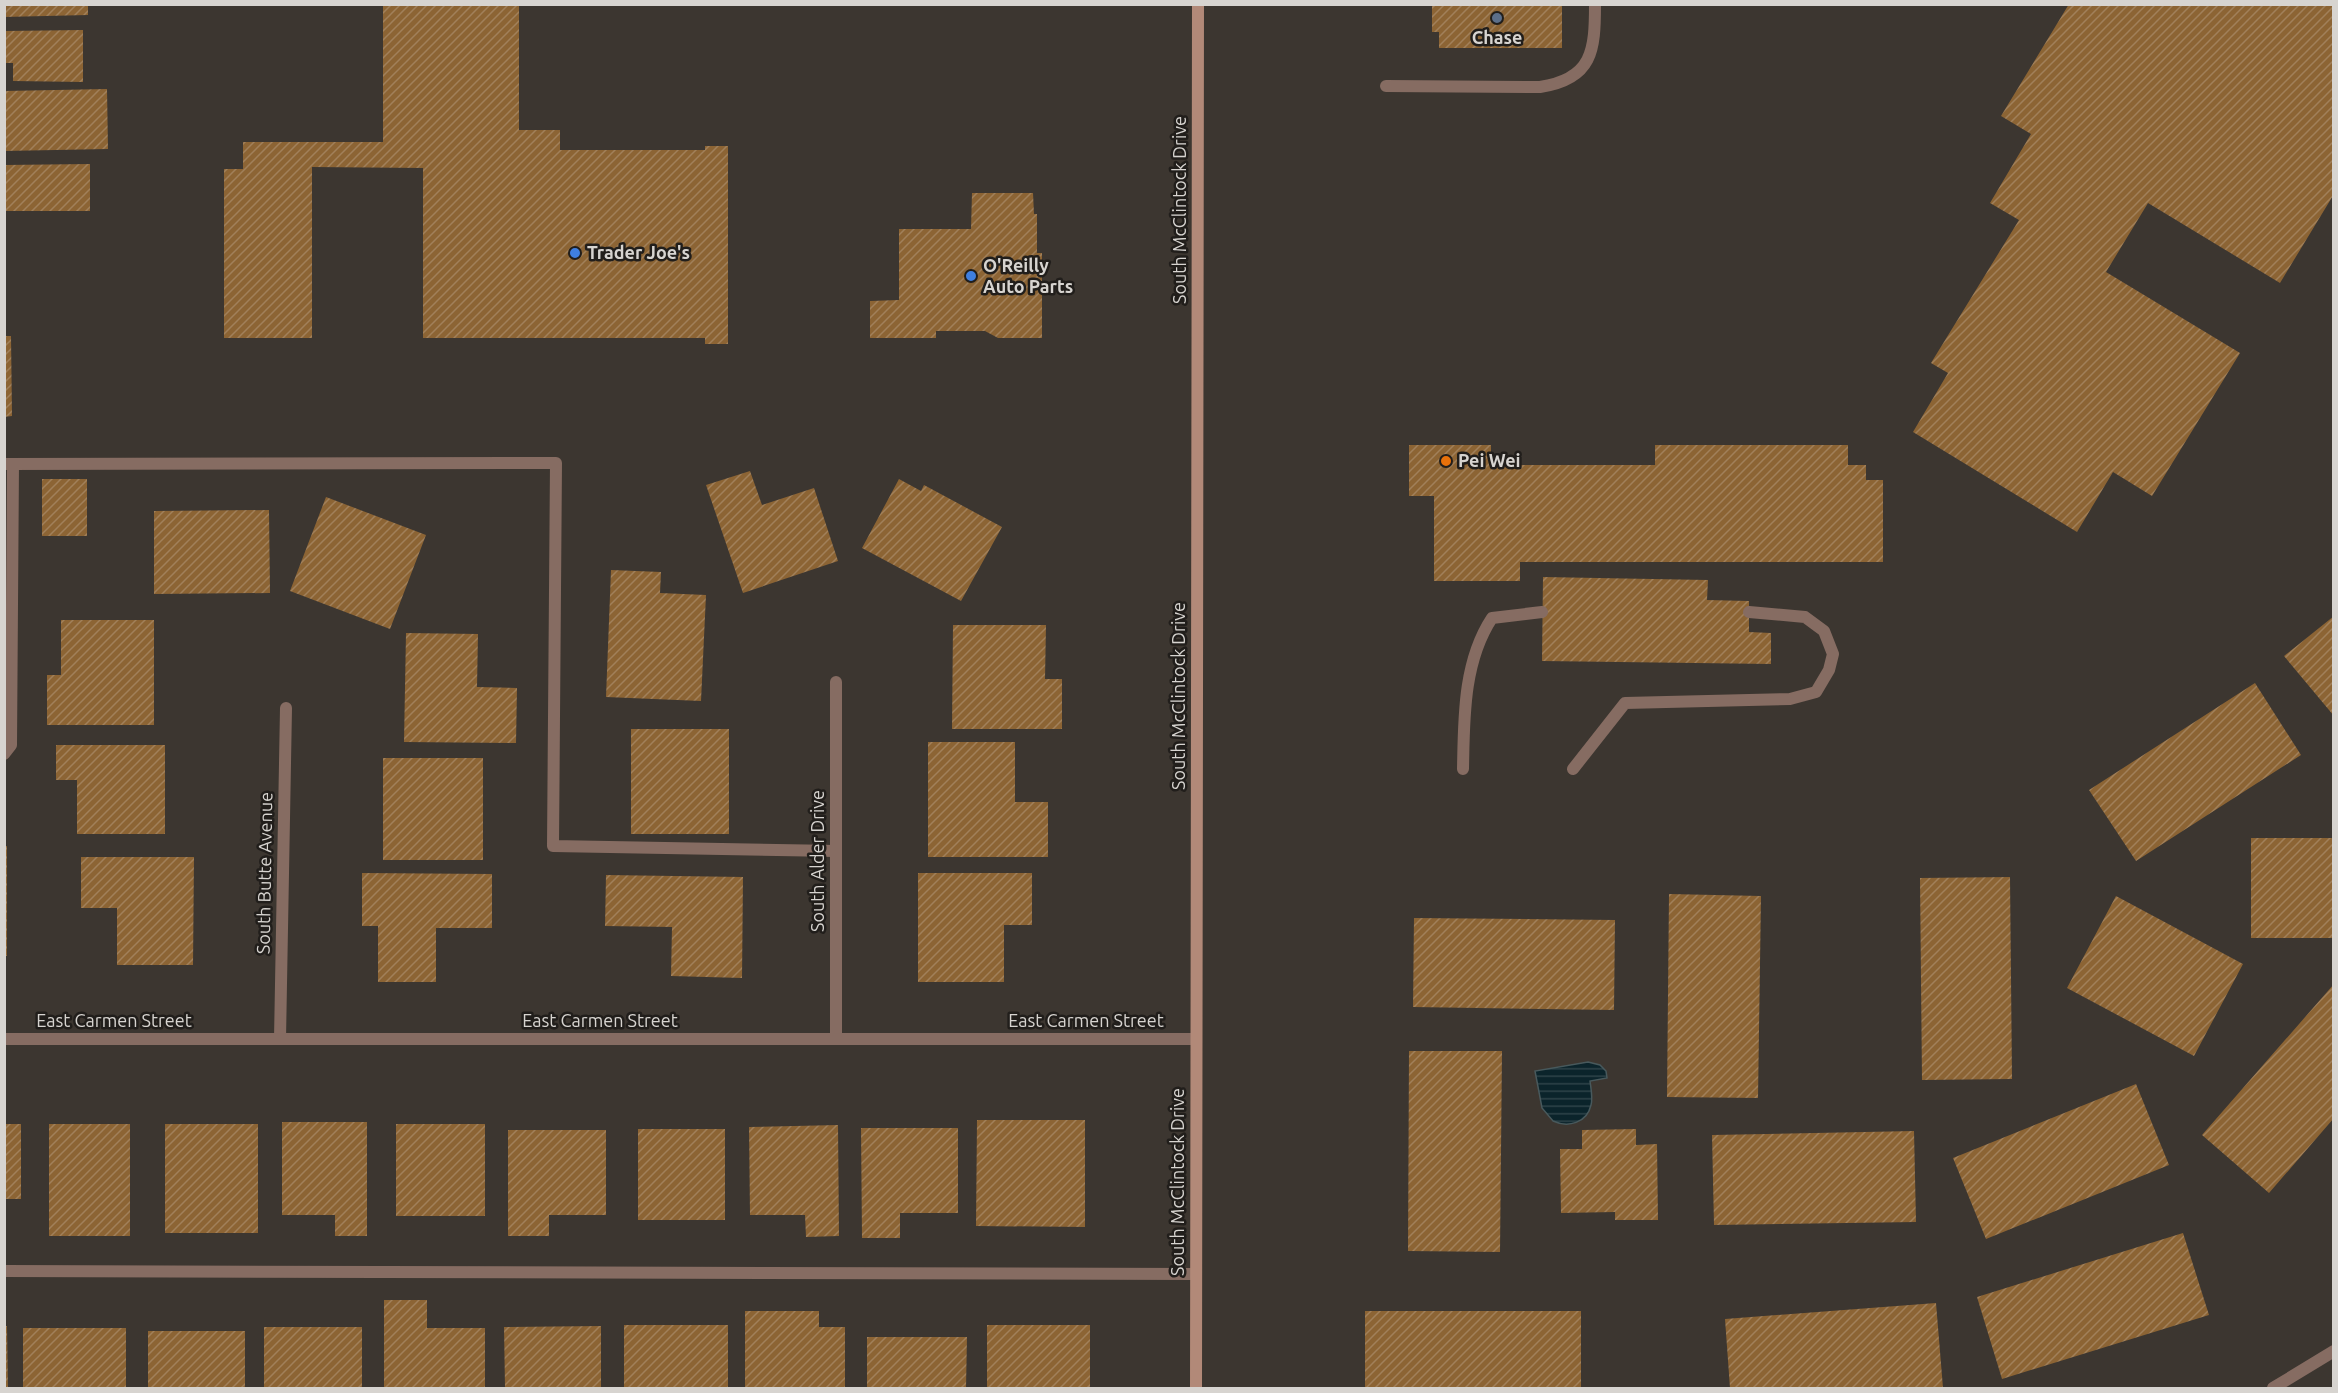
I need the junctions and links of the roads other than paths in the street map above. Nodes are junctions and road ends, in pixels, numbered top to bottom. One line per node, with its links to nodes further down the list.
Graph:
1 (1198, 4): 16 (main road, South McClintock Drive)
2 (1595, 4): 3 (street)
3 (1386, 86)
4 (9, 464): 9 (street); 12 (street)
5 (1542, 612): 10 (street)
6 (1749, 612): 11 (street)
7 (836, 682): 12 (street, South Alder Drive)
8 (286, 708): 14 (street, South Butte Avenue)
9 (4, 754)
10 (1463, 769)
11 (1574, 769)
12 (836, 851): 15 (street, South Alder Drive)
13 (4, 1039): 14 (street, East Carmen Street)
14 (280, 1039): 15 (street, East Carmen Street)
15 (836, 1039): 16 (street, East Carmen Street)
16 (1196, 1039): 18 (main road, South McClintock Drive)
17 (4, 1270): 18 (street)
18 (1196, 1274): 20 (main road, South McClintock Drive)
19 (2334, 1352): 21 (street)
20 (1196, 1389)
21 (2273, 1389)

